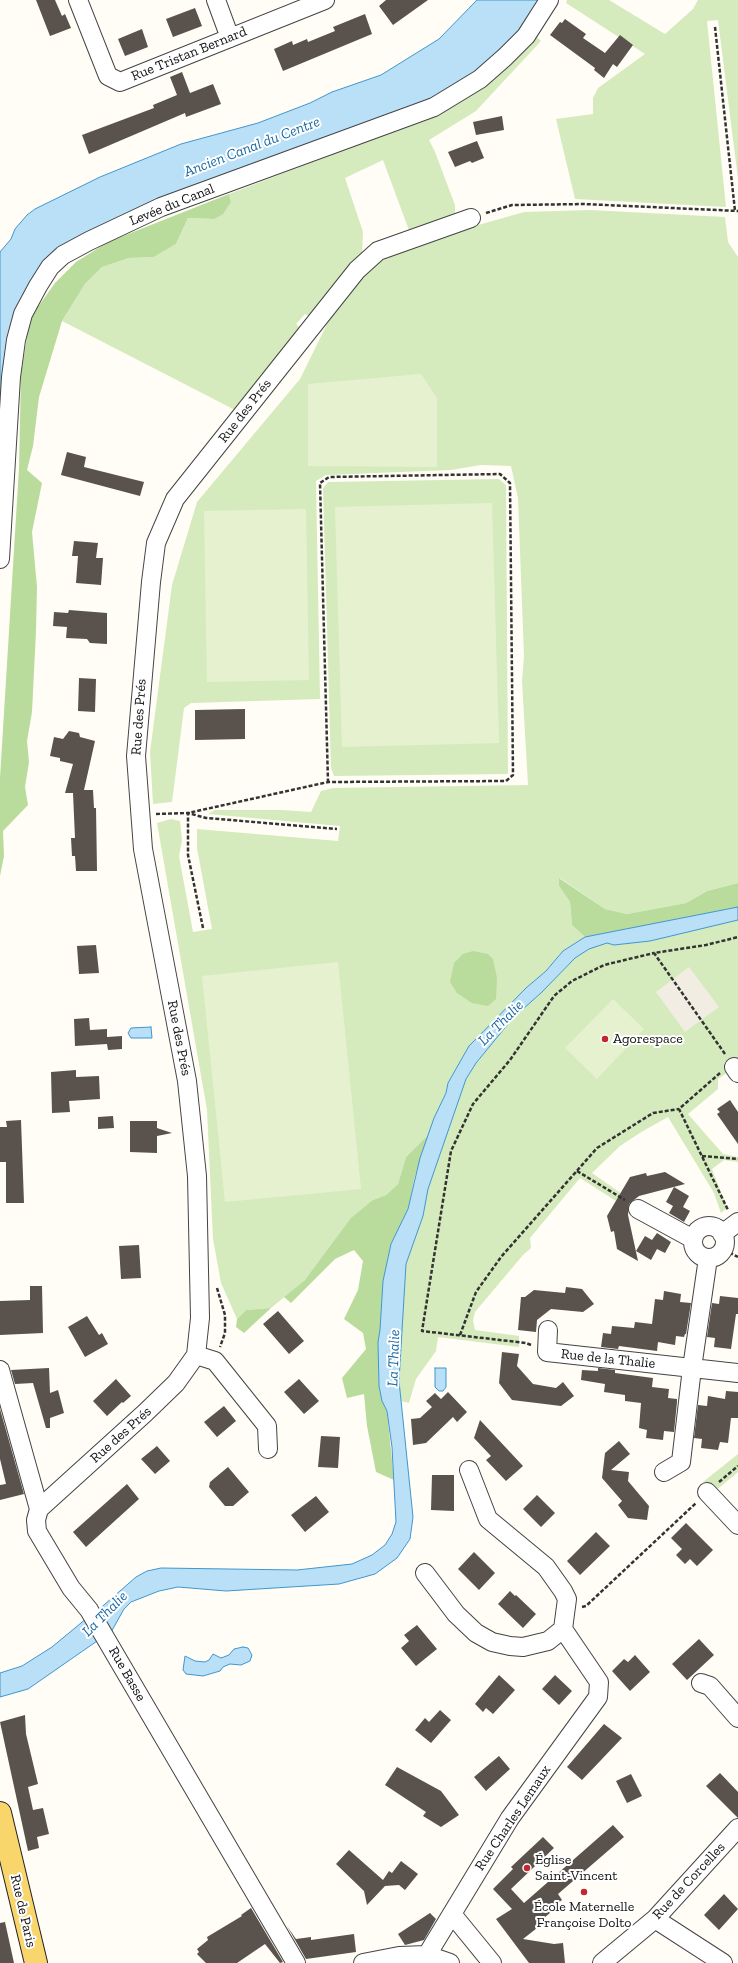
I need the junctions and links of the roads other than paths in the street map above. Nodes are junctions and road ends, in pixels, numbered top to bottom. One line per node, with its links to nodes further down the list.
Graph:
1 (78, 0): 5 (street, Rue Tristan Bernard)
2 (216, 0): 5 (street)
3 (325, 0): 5 (street, Rue Tristan Bernard)
4 (550, 0): 7 (street, Levée du Canal)
5 (230, 38)
6 (471, 218): 13 (street, Rue des Prés)
7 (0, 559)
8 (638, 1209): 10 (street)
9 (731, 1237): 10 (street); 11 (street)
10 (693, 1239): 11 (street)
11 (708, 1258): 14 (street)
12 (548, 1330): 14 (street, Rue de la Thalie)
13 (196, 1355): 17 (street); 21 (street, Rue des Prés)
14 (692, 1368): 16 (street, Rue de la Thalie); 19 (street)
15 (0, 1370): 21 (street, Rue Basse)
16 (738, 1373)
17 (268, 1449)
18 (468, 1470): 24 (street, Rue Charles Lemaux)
19 (664, 1472)
20 (707, 1492): 22 (street)
21 (39, 1509): 34 (street, Rue Basse)
22 (738, 1525)
23 (425, 1573): 24 (street)
24 (565, 1621): 29 (street, Rue Charles Lemaux)
25 (701, 1683): 26 (street)
26 (738, 1718)
27 (0, 1813): 33 (main road, Rue de Paris)
28 (738, 1828): 30 (street, Rue de Corcelles)
29 (452, 1914): 31 (street, Rue Charles Lemaux); 36 (street)
30 (655, 1918): 37 (street, Rue de Corcelles); 38 (street)
31 (427, 1955): 32 (street); 35 (street)
32 (447, 1962)
33 (36, 1963)
34 (296, 1963)
35 (363, 1963)
36 (492, 1963)
37 (602, 1963)
38 (723, 1963)

